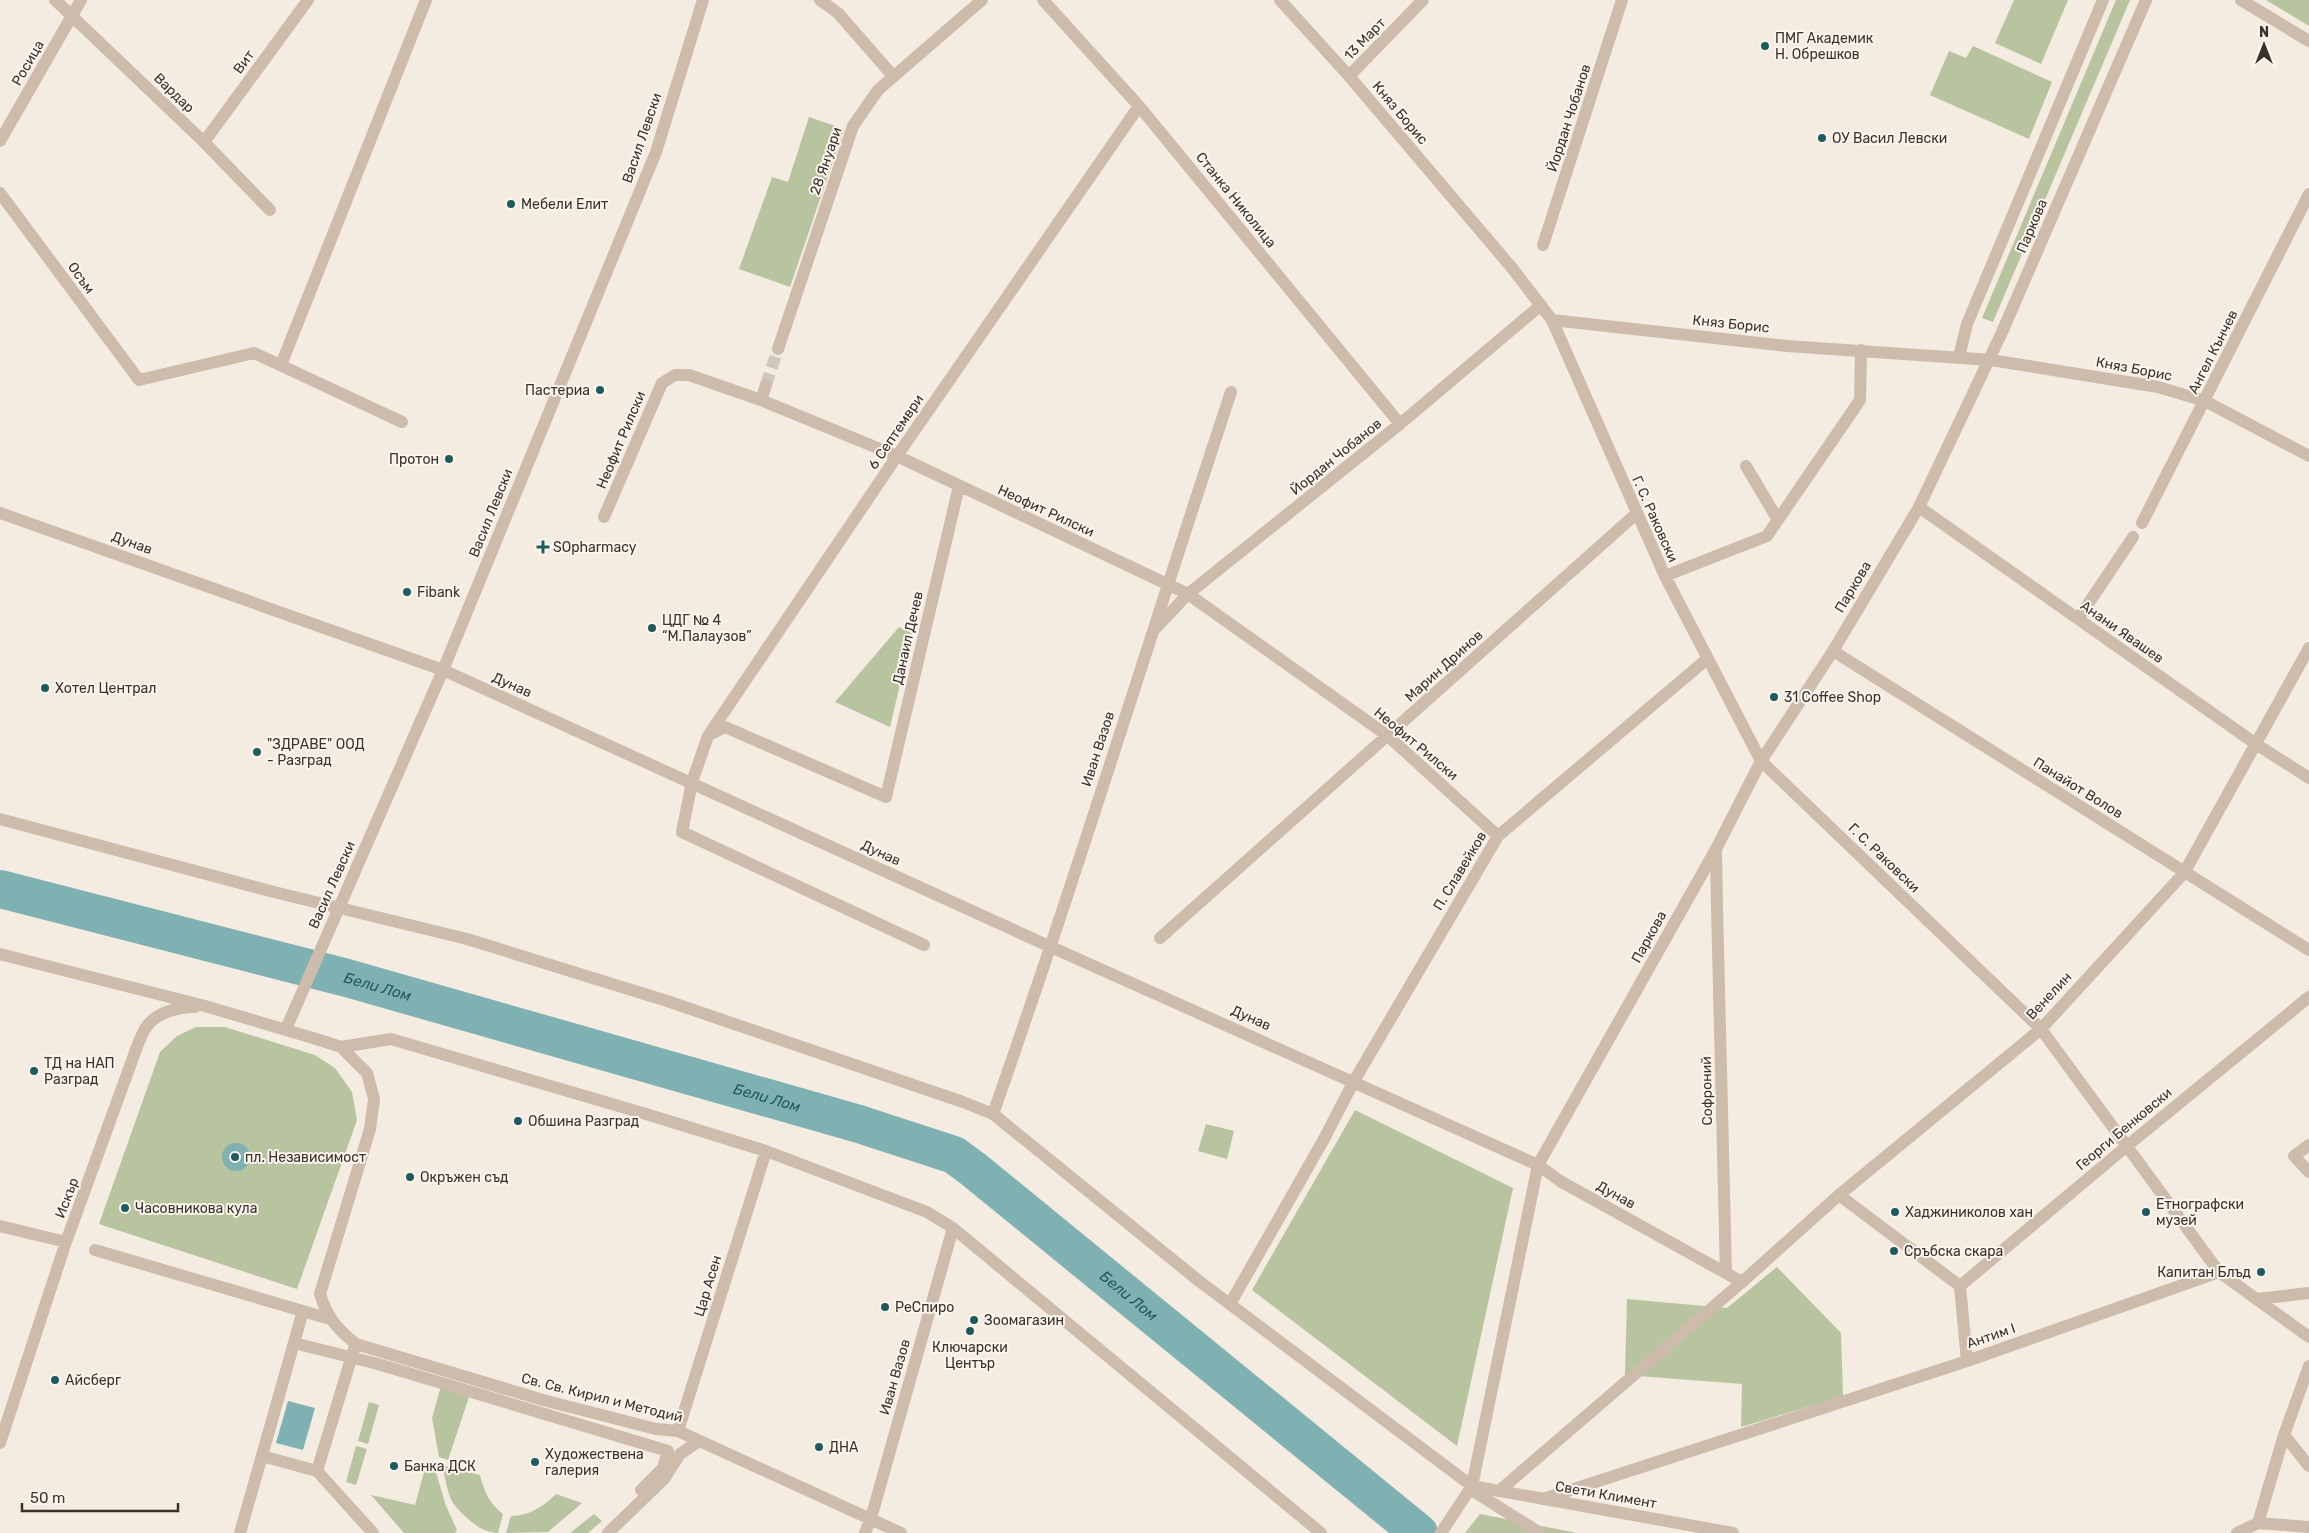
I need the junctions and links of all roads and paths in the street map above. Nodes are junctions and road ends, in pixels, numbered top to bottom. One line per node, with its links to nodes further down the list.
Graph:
1 (55, 0): 15 (street, Вардар)
2 (81, 0): 15 (street, Росица)
3 (308, 0): 21 (street, Вит)
4 (426, 0): 32 (street)
5 (703, 0): 58 (street, Васил Левски)
6 (820, 0): 17 (street)
7 (982, 0): 17 (street, 28 Януари)
8 (1043, 0): 19 (street, Станка Николица)
9 (1280, 0): 18 (street, Княз Борис)
10 (1422, 0): 18 (street, 13 Март)
11 (1622, 0): 25 (street, Йордан Чобанов)
12 (2103, 0): 30 (street)
13 (2146, 0): 31 (street, Паркова)
14 (2241, 0): 16 (street)
15 (72, 17): 20 (street, Росица); 21 (street, Вардар)
16 (2309, 41)
17 (893, 76): 28 (street, 28 Януари)
18 (1349, 76): 26 (street, Княз Борис)
19 (1139, 106): 38 (street, Станка Николица); 39 (street, 6 Септември)
20 (0, 141)
21 (204, 142): 24 (street, Вардар)
22 (0, 193): 32 (street, Осъм)
23 (2309, 194): 36 (street, Ангел Кънчев)
24 (270, 210)
25 (1543, 245)
26 (1541, 305): 27 (street, Княз Борис); 38 (street, Йордан Чобанов)
27 (1552, 320): 29 (street, Княз Борис); 45 (street, Г. С. Раковски)
28 (778, 350)
29 (1861, 350): 30 (street, Княз Борис); 47 (street)
30 (1959, 357): 31 (street, Княз Борис)
31 (1991, 360): 36 (street, Княз Борис); 43 (street, Паркова)
32 (281, 365): 37 (street)
33 (766, 385): 35 (street)
34 (1231, 392): 51 (street, Иван Вазов)
35 (761, 400): 39 (street, Неофит Рилски); 46 (street, Неофит Рилски)
36 (2205, 401): 40 (street, Княз Борис); 48 (street, Ангел Кънчев)
37 (402, 422)
38 (1400, 424): 52 (street, Йордан Чобанов)
39 (897, 456): 42 (street, Неофит Рилски); 59 (street, 6 Септември)
40 (2309, 456)
41 (1746, 466): 47 (street)
42 (958, 486): 51 (street, Неофит Рилски); 59 (street, Данаил Дечев)
43 (1920, 507): 53 (street, Анани Явашев); 56 (street, Паркова)
44 (0, 513): 58 (street, Дунав)
45 (1636, 514): 50 (street, Г. С. Раковски); 60 (street, Марин Дринов)
46 (604, 517)
47 (1778, 520): 50 (street)
48 (2142, 523)
49 (2132, 537): 53 (street)
50 (1665, 576): 57 (street, Г. С. Раковски)
51 (1167, 584): 52 (street, Неофит Рилски); 54 (street, Иван Вазов)
52 (1188, 594): 54 (street, Йордан Чобанов); 60 (street, Неофит Рилски)
53 (2078, 619): 61 (street, Анани Явашев)
54 (1151, 633): 72 (street, Иван Вазов)
55 (2309, 648): 61 (street, Венелин)
56 (1833, 651): 62 (street, Паркова); 68 (street, Панайот Волов)
57 (1707, 659): 62 (street, Г. С. Раковски); 66 (street, П. Славейков)
58 (443, 670): 64 (street, Дунав); 69 (street, Васил Левски)
59 (708, 736): 64 (street, 6 Септември)
60 (1388, 736): 66 (street, Неофит Рилски); 70 (street, Марин Дринов)
61 (2256, 744): 63 (street, Анани Явашев); 68 (street, Венелин)
62 (1761, 761): 67 (street, Паркова); 78 (street, Г. С. Раковски)
63 (2309, 778)
64 (692, 782): 71 (street, 6 Септември); 72 (street, Дунав)
65 (0, 819): 69 (street)
66 (1498, 836): 80 (street, П. Славейков)
67 (1716, 849): 85 (street, Паркова); 92 (street, Софроний)
68 (2184, 872): 73 (street, Панайот Волов); 78 (street, Венелин)
69 (338, 907): 77 (street, Васил Левски); 81 (street)
70 (1160, 938)
71 (924, 944)
72 (1051, 947): 80 (street, Дунав); 81 (street, Иван Вазов)
73 (2309, 950)
74 (0, 954): 76 (street)
75 (2309, 997): 83 (street, Георги Бенковски)
76 (205, 1006): 77 (street); 90 (street, Искър)
77 (286, 1029): 79 (street)
78 (2041, 1029): 83 (street, Г. С. Раковски); 87 (street, Венелин)
79 (340, 1047): 84 (street); 100 (street)
80 (1354, 1081): 85 (street, Дунав); 98 (street, П. Славейков)
81 (993, 1114): 98 (street)
82 (2309, 1144): 86 (street)
83 (2127, 1146): 93 (street, Г. С. Раковски); 95 (street, Георги Бенковски)
84 (766, 1151): 89 (street); 106 (street, Цар Асен)
85 (1538, 1165): 92 (street, Дунав); 113 (street, Паркова)
86 (2309, 1172)
87 (1839, 1195): 94 (street, Венелин); 95 (street)
88 (0, 1226): 90 (street)
89 (953, 1228): 117 (street, Иван Вазов); 125 (street)
90 (66, 1242): 109 (street, Искър)
91 (95, 1250): 99 (street)
92 (1726, 1272): 94 (street)
93 (2219, 1272): 97 (street, Г. С. Раковски); 104 (street, Антим I)
94 (1742, 1282): 115 (street, Венелин)
95 (1960, 1286): 104 (street)
96 (2309, 1293): 97 (street)
97 (2256, 1299): 101 (street, Г. С. Раковски)
98 (1230, 1304): 113 (street)
99 (303, 1311): 100 (street); 102 (street)
100 (328, 1315): 103 (street, Св. Св. Кирил и Методий)
101 (2309, 1337)
102 (294, 1343): 103 (street); 110 (street)
103 (354, 1350): 106 (street, Св. Св. Кирил и Методий); 112 (street); 114 (street)
104 (1966, 1360): 116 (street, Антим I)
105 (2309, 1366): 107 (street)
106 (678, 1431): 108 (street, Св. Св. Кирил и Методий)
107 (2284, 1435): 111 (street); 118 (street)
108 (699, 1440): 117 (street, Св. Св. Кирил и Методий); 122 (street)
109 (0, 1443)
110 (262, 1456): 112 (street); 120 (street)
111 (2309, 1466)
112 (317, 1472): 121 (street)
113 (1471, 1488): 115 (street, Свети Климент); 126 (street); 127 (street)
114 (641, 1490)
115 (1499, 1491): 116 (street, Свети Климент)
116 (1543, 1499): 128 (street, Свети Климент)
117 (871, 1518): 123 (street, Иван Вазов); 124 (street, Св. Св. Кирил и Методий)
118 (2258, 1523): 119 (street); 129 (street)
119 (2309, 1527)
120 (240, 1533)
121 (373, 1533)
122 (608, 1533)
123 (864, 1533)
124 (901, 1533)
125 (1321, 1533)
126 (1441, 1533)
127 (1540, 1533)
128 (1734, 1533)
129 (2237, 1533)

